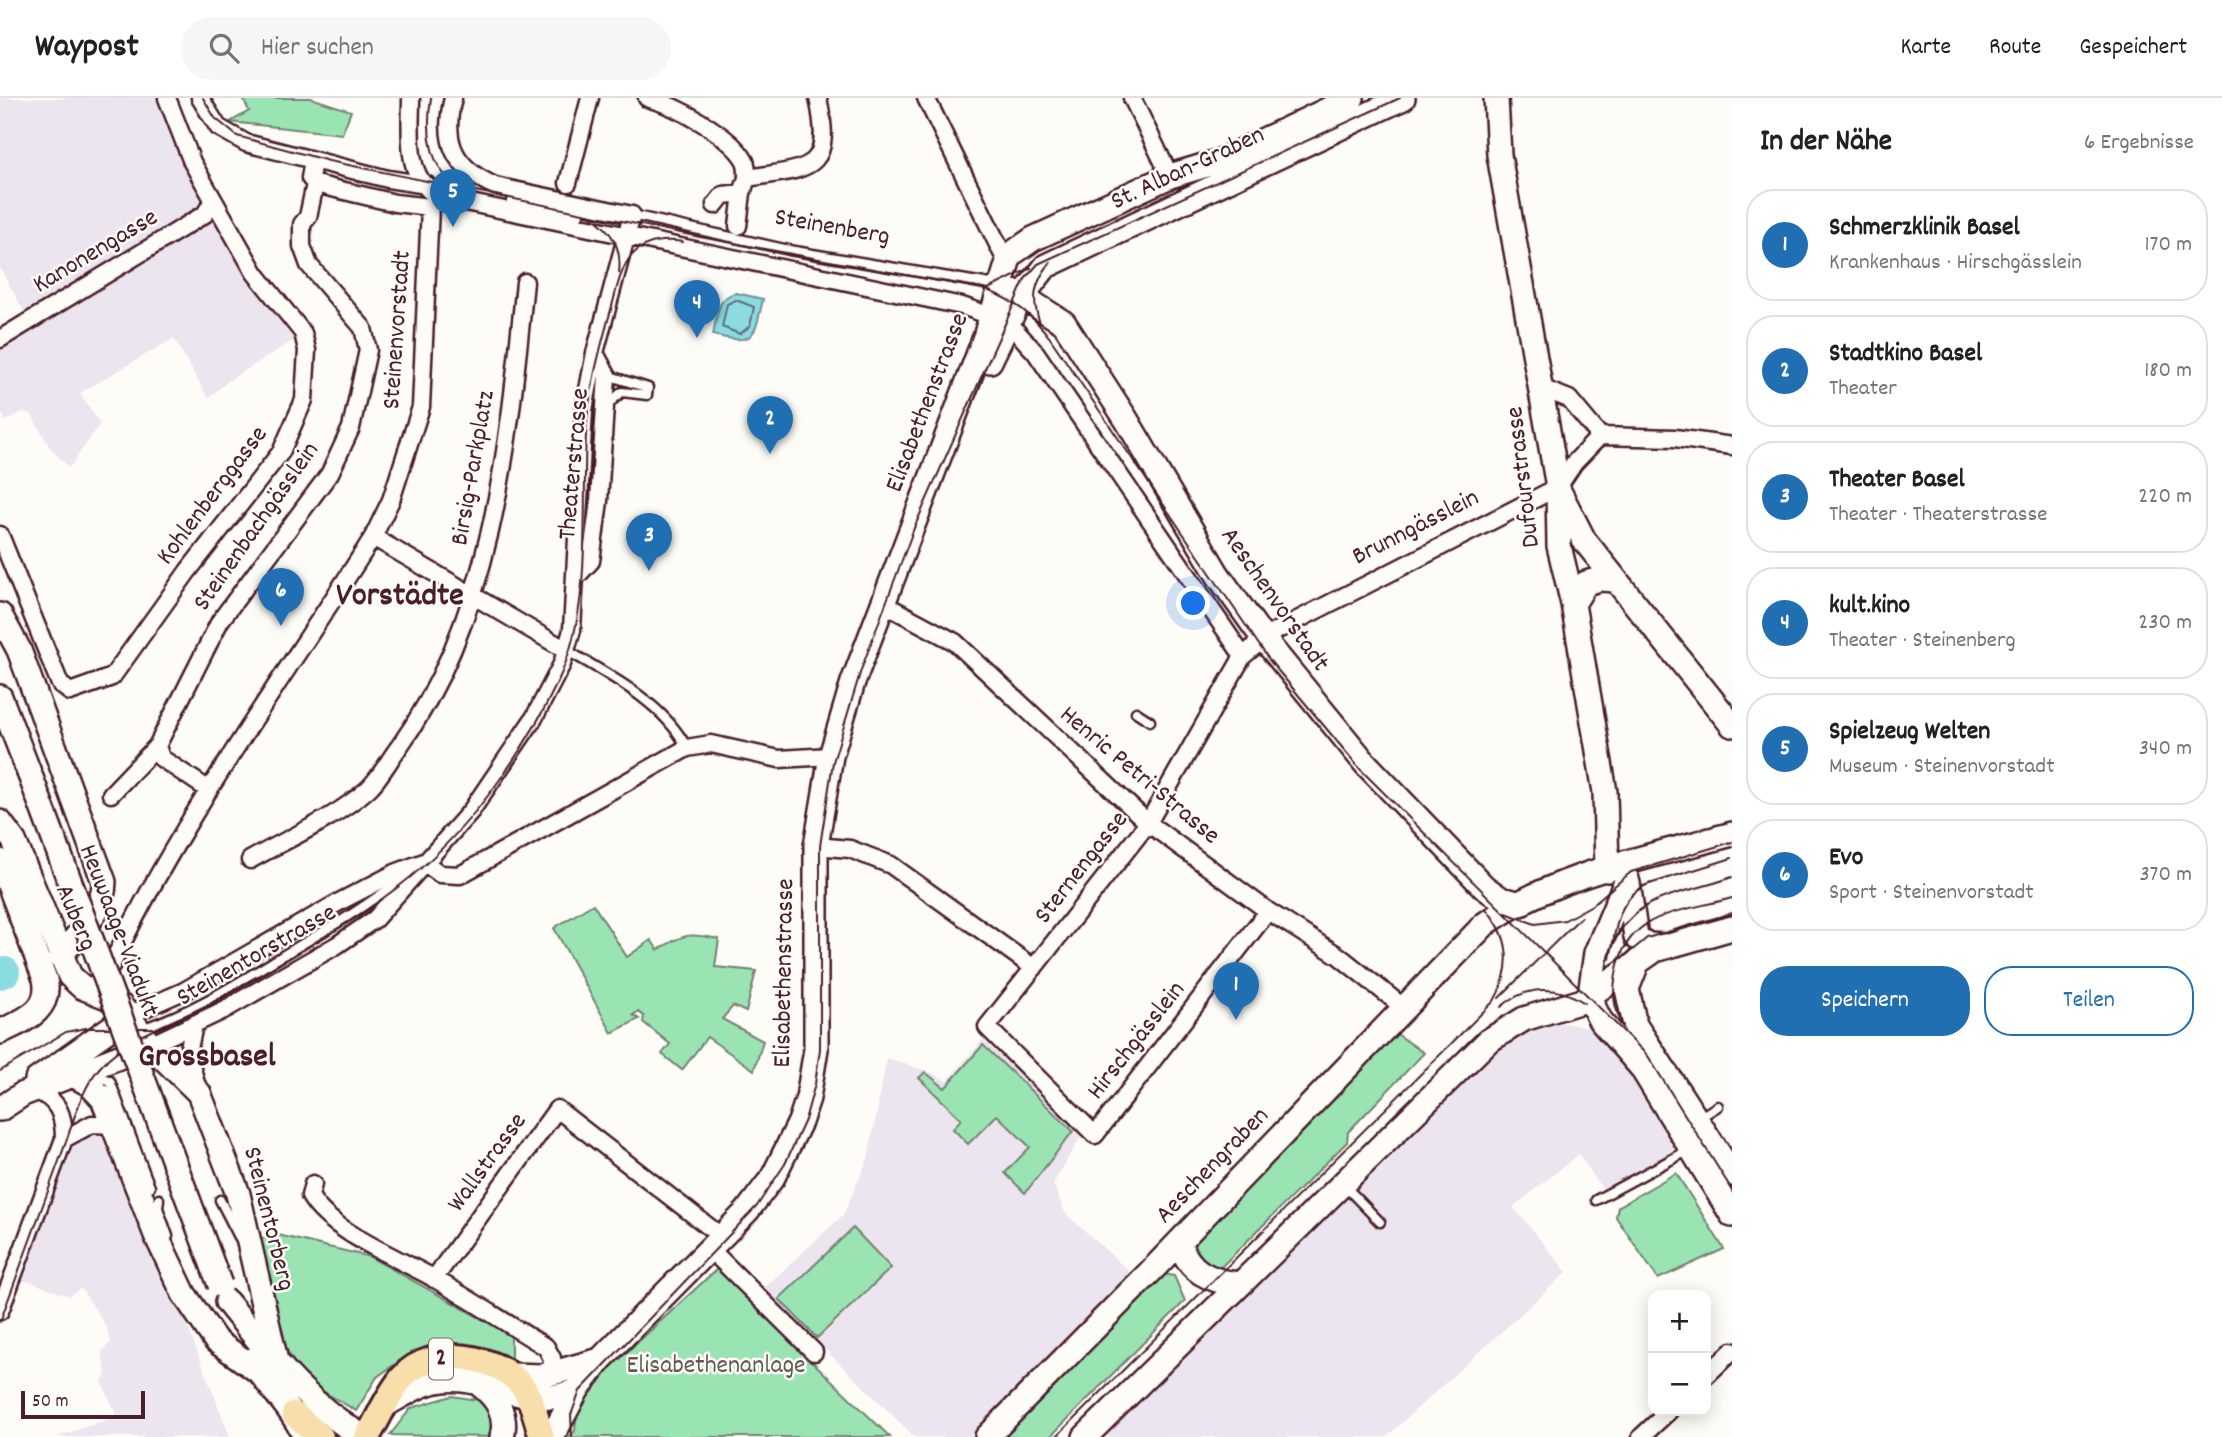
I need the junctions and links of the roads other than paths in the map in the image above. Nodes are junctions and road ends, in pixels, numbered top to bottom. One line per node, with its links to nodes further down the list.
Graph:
1 (167, 98): 21 (street, Kohlenberggasse)
2 (200, 98): 15 (street, Steinenberg)
3 (411, 98): 17 (street)
4 (453, 98): 24 (street, Steinenberg)
5 (590, 98): 18 (street)
6 (647, 98): 20 (street)
7 (818, 98): 20 (street)
8 (926, 98): 26 (street)
9 (1352, 98): 16 (main road, St. Alban-Graben)
10 (1403, 98): 27 (main road, St. Alban-Graben)
11 (1479, 98): 14 (main road, Dufourstrasse)
12 (1496, 98): 14 (main road, Dufourstrasse)
13 (1135, 108): 16 (street)
14 (1499, 155): 35 (main road, Dufourstrasse)
15 (313, 161): 17 (street, Steinenberg); 19 (street, Steinenbachgässlein)
16 (1170, 176): 26 (main road, St. Alban-Graben)
17 (417, 179): 22 (street); 24 (street, Steinenberg)
18 (568, 183)
19 (315, 184): 22 (street, Steinenberg); 55 (street, Steinenbachgässlein)
20 (744, 185): 23 (street); 25 (street)
21 (214, 201): 32 (street, Kanonengasse); 40 (street, Kohlenberggasse)
22 (434, 202): 24 (street, Steinenberg); 41 (street, Steinenvorstadt)
23 (715, 205)
24 (629, 226): 29 (lane, Steinenberg); 31 (street, Steinenberg); 33 (street, Theaterstrasse)
25 (738, 226)
26 (1006, 261): 29 (main road, Elisabethenstrasse)
27 (1037, 276): 30 (main road, Elisabethenstrasse)
28 (525, 282): 44 (street, Birsig-Parkplatz)
29 (999, 286): 30 (main road, Steinenberg); 31 (main road, Elisabethenstrasse)
30 (1022, 296): 31 (main road, Elisabethenstrasse); 48 (main road, Aeschenvorstadt)
31 (1000, 318): 45 (main road, Elisabethenstrasse); 50 (street)
32 (0, 339)
33 (595, 353): 34 (street, Theaterstrasse); 42 (street, Theaterstrasse)
34 (607, 375): 36 (street, Theaterstrasse); 36 (lane)
35 (1541, 388): 37 (street); 39 (main road, Dufourstrasse)
36 (603, 413): 42 (street, Theaterstrasse)
37 (1600, 436): 38 (street); 39 (street)
38 (1732, 446)
39 (1558, 487): 43 (main road); 46 (main road, Dufourstrasse); 48 (street, Brunngässlein)
40 (0, 535)
41 (373, 537): 44 (street); 58 (street, Steinenvorstadt)
42 (577, 576): 49 (street, Theaterstrasse)
43 (1616, 580): 46 (main road); 54 (main road)
44 (474, 594): 49 (street); 64 (street, Birsig-Parkplatz)
45 (882, 603): 57 (main road, Elisabethenstrasse); 61 (street, Henric Petri-Strasse)
46 (1573, 604): 66 (main road, Dufourstrasse)
47 (0, 615): 72 (main road)
48 (1263, 638): 50 (street, Brunngässlein); 68 (main road, Aeschenvorstadt)
49 (566, 650): 56 (lane); 65 (street, Steinentorstrasse)
50 (1243, 656): 61 (street, Sternengasse)
51 (0, 697): 111 (main road, Heuwaage-Viadukt, bridge)
52 (1136, 712): 53 (lane)
53 (1150, 721)
54 (1732, 725)
55 (158, 746): 58 (street); 59 (street, Steinenbachgässlein)
56 (687, 748): 57 (street); 65 (street)
57 (831, 756): 63 (main road, Elisabethenstrasse)
58 (209, 790): 75 (street, Steinenvorstadt)
59 (111, 794)
60 (0, 822): 72 (main road, Auberg)
61 (1148, 823): 69 (street, Henric Petri-Strasse); 74 (street, Sternengasse)
62 (1732, 834): 66 (main road, Aeschengraben)
63 (816, 846): 74 (street); 102 (main road, Elisabethenstrasse)
64 (250, 860)
65 (424, 862): 78 (street, Steinentorstrasse); 80 (street, Steinentorstrasse)
66 (1620, 871): 68 (main road, Aeschengraben); 71 (main road, Dufourstrasse); 76 (main road)
67 (2, 873): 81 (main road, Auberg)
68 (1521, 904): 77 (main road, Aeschengraben)
69 (1269, 911): 77 (street, Henric Petri-Strasse); 79 (street, Hirschgässlein)
70 (1732, 928): 71 (main road)
71 (1666, 946): 73 (main road)
72 (60, 956): 75 (main road, Auberg)
73 (1638, 961): 76 (main road); 88 (main road)
74 (1034, 968): 79 (street, Sternengasse)
75 (98, 993): 80 (main road, Auberg)
76 (1591, 995): 91 (main road); 93 (main road)
77 (1404, 1007): 101 (main road, Aeschengraben)
78 (194, 1025): 80 (street, Steinentorstrasse); 84 (street, Steinentorberg)
79 (987, 1027)
80 (139, 1030): 82 (main road, Steinentorstrasse); 82 (main road, Steinentorstrasse); 84 (main road, Steinentorberg)
81 (0, 1032)
82 (91, 1056): 83 (main road); 85 (main road)
83 (73, 1075): 85 (main road); 89 (main road); 95 (lane)
84 (187, 1087): 103 (main road, Steinentorberg)
85 (29, 1092): 87 (main road); 90 (street)
86 (1718, 1106): 88 (lane)
87 (0, 1109)
88 (1696, 1119): 92 (main road)
89 (115, 1125): 90 (street); 104 (main road)
90 (64, 1139): 107 (street)
91 (1692, 1149): 98 (lane); 99 (main road)
92 (1732, 1174)
93 (1343, 1183): 100 (lane); 106 (main road)
94 (313, 1184): 105 (street)
95 (150, 1187)
96 (159, 1199): 104 (lane)
97 (220, 1200): 103 (lane)
98 (1596, 1200)
99 (1732, 1215)
100 (1380, 1222)
101 (1179, 1242): 106 (main road); 127 (main road, Aeschengraben)
102 (716, 1243): 105 (street, Wallstrasse); 109 (street); 110 (main road, Elisabethenstrasse)
103 (251, 1261): 111 (main road, Steinentorberg)
104 (174, 1275): 111 (main road)
105 (435, 1279): 113 (street)
106 (1238, 1284): 128 (main road)
107 (0, 1311)
108 (1732, 1351): 112 (street)
109 (814, 1352)
110 (600, 1360): 113 (main road, Elisabethenstrasse); 116 (main road, Elisabethenstrasse)
111 (267, 1366): 120 (main road); 123 (main road)
112 (1711, 1371)
113 (551, 1374): 114 (main road, Elisabethenstrasse)
114 (511, 1375): 117 (main road, 2); 118 (main road, 2)
115 (479, 1384): 117 (main road); 118 (main road); 124 (main road)
116 (577, 1390): 117 (main road); 126 (main road, Elisabethenstrasse)
117 (530, 1398): 125 (main road, 2)
118 (387, 1404): 123 (main road, 2)
119 (1664, 1416): 129 (street)
120 (289, 1419): 121 (main road); 122 (main road)
121 (305, 1437)
122 (321, 1437)
123 (366, 1437)
124 (502, 1437)
125 (542, 1437)
126 (552, 1437)
127 (987, 1437)
128 (1085, 1437)
129 (1641, 1437)

